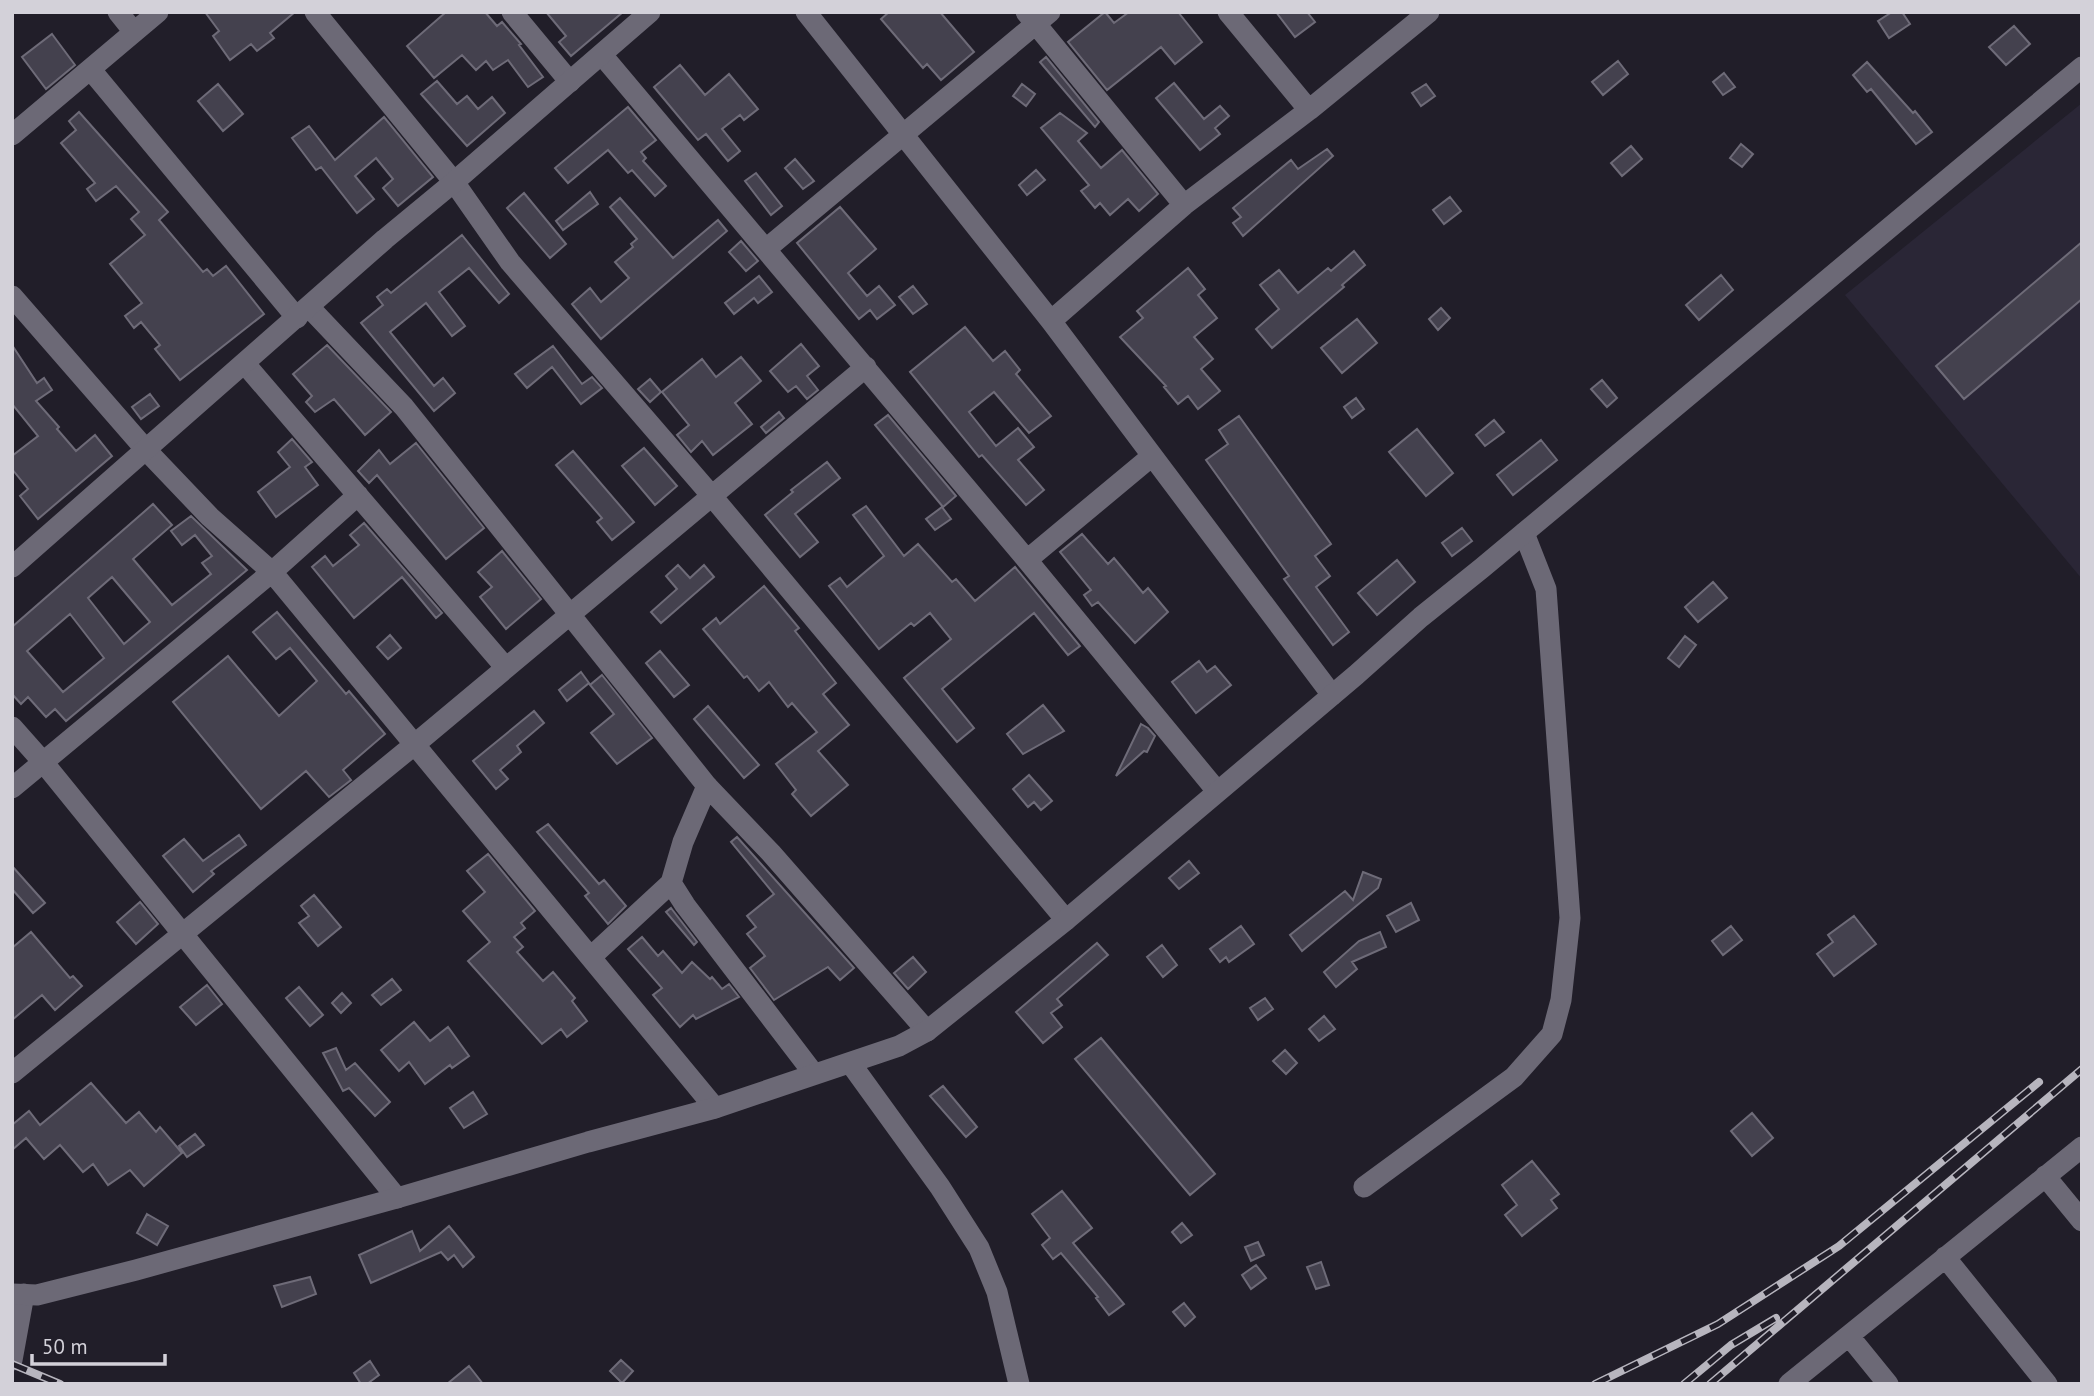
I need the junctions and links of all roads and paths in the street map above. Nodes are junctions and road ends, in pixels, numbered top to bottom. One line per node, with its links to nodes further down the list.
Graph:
1 (118, 12): 10 (street)
2 (158, 12): 10 (street)
3 (315, 12): 18 (street)
4 (512, 12): 14 (street)
5 (650, 12): 11 (street)
6 (807, 12): 17 (street)
7 (1228, 12): 15 (street)
8 (1429, 12): 15 (street)
9 (1037, 16): 17 (street); 19 (street)
10 (134, 32): 13 (street)
11 (601, 55): 14 (street); 20 (street)
12 (2082, 67): 30 (street)
13 (91, 70): 16 (street); 22 (street)
14 (570, 82): 18 (street)
15 (1309, 110): 19 (street)
16 (12, 134)
17 (902, 135): 20 (street); 23 (street)
18 (454, 182): 22 (street); 29 (street)
19 (1184, 205): 23 (street)
20 (766, 249): 25 (street)
21 (12, 296): 26 (street)
22 (303, 312): 24 (street); 34 (street)
23 (1051, 321): 27 (street)
24 (245, 364): 26 (street); 28 (street)
25 (866, 367): 29 (street); 32 (street)
26 (147, 451): 31 (street); 33 (street)
27 (1152, 456): 32 (street); 36 (street)
28 (358, 495): 33 (street); 35 (street)
29 (711, 495): 34 (street); 44 (street)
30 (1524, 533): 36 (street); 54 (street)
31 (16, 557)
32 (1027, 560): 42 (street)
33 (272, 572): 38 (street); 39 (street)
34 (570, 614): 35 (street); 40 (street)
35 (506, 668): 38 (street)
36 (1332, 695): 42 (street)
37 (12, 727): 39 (street)
38 (414, 745): 45 (street); 46 (street)
39 (43, 762): 41 (street); 45 (street)
40 (707, 786): 43 (street); 47 (street)
41 (12, 788)
42 (1217, 791): 44 (street)
43 (671, 883): 46 (street); 50 (street)
44 (1066, 920): 47 (street)
45 (181, 934): 49 (street); 55 (street)
46 (592, 956): 51 (street)
47 (927, 1031): 48 (street)
48 (851, 1064): 50 (street); 61 (street)
49 (12, 1073)
50 (814, 1074): 51 (street)
51 (715, 1108): 55 (street)
52 (2082, 1147): 53 (street)
53 (2045, 1177): 56 (street); 57 (street)
54 (1364, 1187)
55 (397, 1198): 58 (street)
56 (2082, 1221)
57 (1945, 1257): 59 (street); 64 (street)
58 (18, 1294): 60 (street)
59 (1849, 1336): 62 (street); 63 (street)
60 (12, 1360)
61 (1019, 1384)
62 (1789, 1384)
63 (1888, 1384)
64 (2047, 1384)

